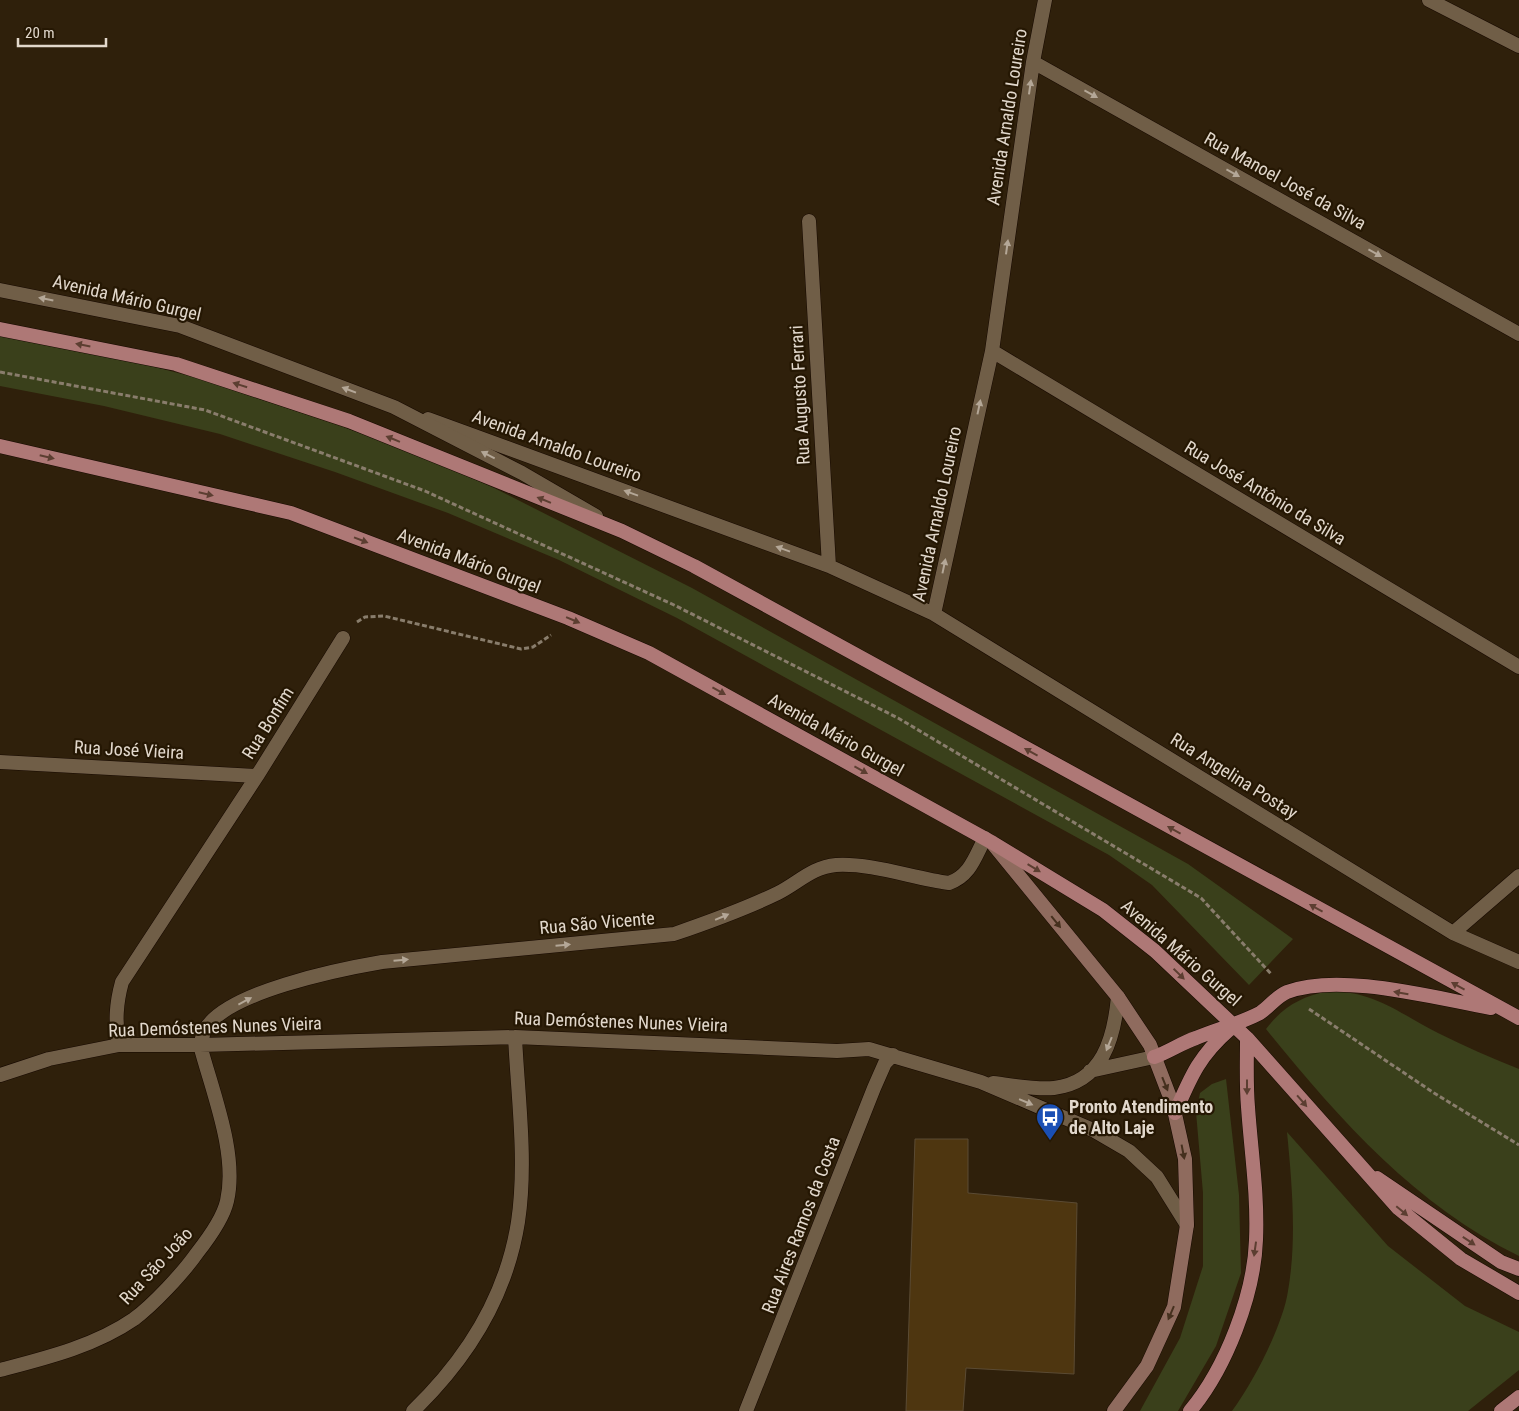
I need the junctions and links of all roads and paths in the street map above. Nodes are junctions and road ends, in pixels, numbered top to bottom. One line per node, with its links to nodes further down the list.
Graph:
1 (1045, 0): 4 (street, Avenida Arnaldo Loureiro)
2 (1429, 0): 3 (street)
3 (1519, 46)
4 (1033, 62): 8 (street, Rua Manoel José da Silva, one-way to 8); 9 (street, Avenida Arnaldo Loureiro, one-way to 4)
5 (809, 221): 14 (street, Rua Augusto Ferrari)
6 (0, 290): 11 (street, Avenida Mário Gurgel, one-way to 6)
7 (0, 329): 13 (main road, Avenida Mário Gurgel, one-way to 7)
8 (1519, 334)
9 (992, 351): 15 (street, Avenida Arnaldo Loureiro, one-way to 9); 18 (street, Rua José Antônio da Silva)
10 (0, 372): 25 (path)
11 (394, 407): 13 (street, Avenida Mário Gurgel, one-way to 11); 14 (street, Avenida Arnaldo Loureiro, one-way to 11)
12 (0, 446): 16 (main road, Avenida Mário Gurgel, one-way to 16)
13 (622, 531): 27 (main road, Avenida Mário Gurgel, one-way to 13)
14 (829, 566): 15 (street, Avenida Arnaldo Loureiro)
15 (934, 614): 23 (street, Rua Angelina Postay)
16 (568, 618): 17 (path); 21 (main road, Avenida Mário Gurgel, one-way to 21)
17 (343, 638): 20 (street, Rua Bonfim)
18 (1519, 667)
19 (0, 762): 20 (street, Rua José Vieira)
20 (257, 776): 32 (street, Rua Bonfim)
21 (989, 841): 26 (main road, one-way to 26); 29 (main road, Avenida Mário Gurgel, one-way to 29); 33 (street, Rua São Vicente, one-way to 21)
22 (1519, 876): 23 (street)
23 (1453, 933): 24 (street, Rua Angelina Postay)
24 (1519, 962)
25 (1285, 993): 27 (main road, one-way to 25); 29 (main road); 40 (path)
26 (1118, 996): 35 (main road); 36 (street, one-way to 36)
27 (1501, 1010): 28 (main road, Avenida Mário Gurgel)
28 (1519, 1018)
29 (1234, 1025): 31 (main road, Avenida Mário Gurgel); 35 (main road); 39 (main road)
30 (515, 1037): 33 (street, Rua Demóstenes Nunes Vieira); 34 (street, Rua Demóstenes Nunes Vieira); 47 (street)
31 (1247, 1038): 41 (main road, Avenida Mário Gurgel, one-way to 41); 50 (main road, one-way to 50)
32 (119, 1045): 33 (street, Rua Demóstenes Nunes Vieira); 37 (street, Rua Demóstenes Nunes Vieira)
33 (200, 1045): 45 (street, Rua São João)
34 (893, 1055): 38 (street, Rua Demóstenes Nunes Vieira); 48 (street, Rua Aires Ramos da Costa)
35 (1154, 1057): 36 (street); 39 (main road, one-way to 39)
36 (1090, 1071): 38 (street)
37 (2, 1073)
38 (981, 1082): 42 (street, Rua Demóstenes Nunes Vieira, one-way to 42)
39 (1175, 1113): 42 (main road, one-way to 42)
40 (1519, 1145)
41 (1356, 1164): 43 (main road, one-way to 43); 44 (main road, Avenida Mário Gurgel, one-way to 44)
42 (1187, 1225): 49 (main road, one-way to 49)
43 (1519, 1269)
44 (1519, 1293)
45 (0, 1370)
46 (1519, 1397): 51 (main road)
47 (413, 1411)
48 (746, 1411)
49 (1114, 1411)
50 (1190, 1411)
51 (1501, 1411)

